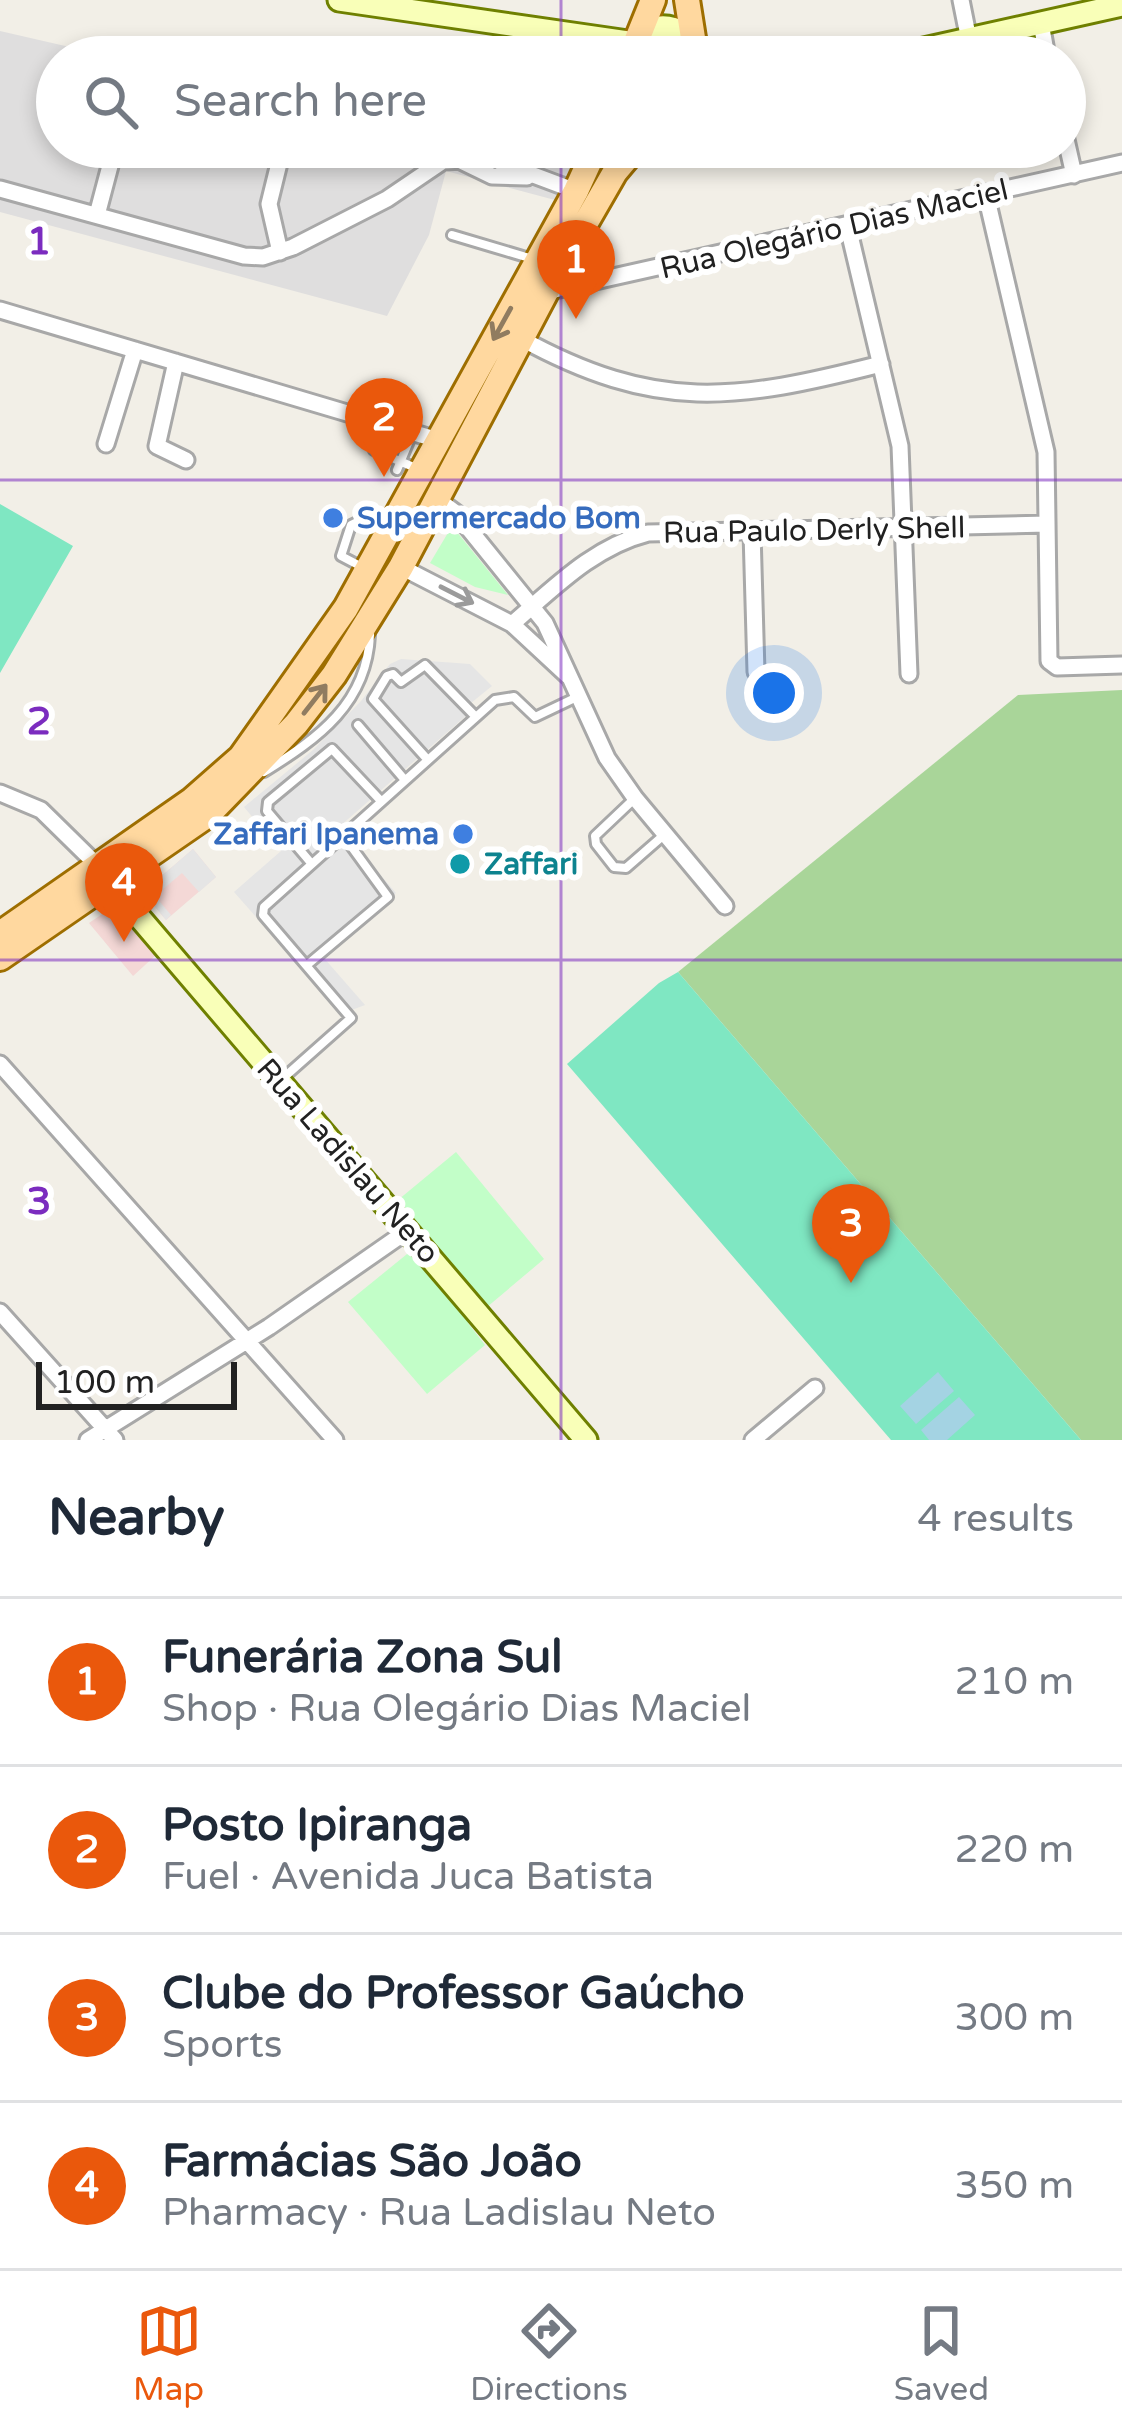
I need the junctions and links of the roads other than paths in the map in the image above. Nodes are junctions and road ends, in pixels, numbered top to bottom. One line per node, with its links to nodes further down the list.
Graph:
1 (653, 0): 9 (main road)
2 (687, 0): 12 (main road)
3 (961, 0): 13 (street)
4 (353, 1): 6 (street)
5 (1120, 4): 7 (street)
6 (410, 5): 8 (street)
7 (1040, 23): 14 (street); 15 (street)
8 (579, 36)
9 (638, 36)
10 (642, 36): 11 (street)
11 (681, 36)
12 (692, 36)
13 (968, 36)
14 (986, 36)
15 (1043, 36)
16 (1122, 164): 25 (street, Rua Olegário Dias Maciel)
17 (109, 168): 30 (street)
18 (278, 168): 33 (street)
19 (427, 168): 33 (street)
20 (475, 168): 26 (street)
21 (510, 168): 26 (street)
22 (586, 168): 28 (main road)
23 (618, 168): 35 (main road)
24 (1072, 168): 25 (street)
25 (1074, 175): 29 (street, Rua Olegário Dias Maciel)
26 (530, 177): 28 (street)
27 (0, 189): 30 (street)
28 (576, 191): 34 (main road)
29 (986, 195): 31 (street, Rua Olegário Dias Maciel); 49 (street)
30 (97, 215): 33 (street)
31 (848, 227): 35 (street, Rua Olegário Dias Maciel); 40 (street)
32 (452, 235): 34 (lane)
33 (280, 252)
34 (537, 260): 43 (main road, one-way to 43)
35 (546, 292): 37 (main road)
36 (0, 310): 38 (street)
37 (520, 338): 40 (street); 47 (main road)
38 (135, 350): 39 (street); 44 (street)
39 (176, 362): 41 (street); 45 (street)
40 (880, 364): 50 (street)
41 (377, 422): 42 (street); 46 (lane)
42 (413, 433): 43 (street); 46 (lane)
43 (438, 440): 46 (main road)
44 (106, 444)
45 (186, 460)
46 (406, 468): 48 (main road)
47 (436, 499): 52 (main road); 54 (street)
48 (390, 518): 53 (main road); 53 (lane)
49 (1047, 524): 50 (street, Rua Paulo Derly Shell); 57 (street)
50 (904, 530): 51 (street, Rua Paulo Derly Shell); 59 (street)
51 (752, 532): 54 (street, Rua Paulo Derly Shell); 58 (street)
52 (401, 567): 55 (main road); 56 (street, one-way to 56)
53 (367, 569): 73 (main road)
54 (532, 607): 56 (street, Rua Paulo Derly Shell); 60 (street)
55 (371, 615): 66 (main road, one-way to 55); 66 (lane)
56 (512, 624): 60 (street)
57 (1122, 665)
58 (756, 672)
59 (909, 674)
60 (570, 678): 61 (street)
61 (578, 696): 62 (lane); 68 (street)
62 (475, 716): 64 (lane); 64 (lane)
63 (358, 725): 65 (lane)
64 (427, 759): 65 (lane)
65 (404, 779): 69 (lane)
66 (237, 788): 73 (main road)
67 (0, 793): 73 (street)
68 (635, 798): 70 (street); 70 (lane)
69 (381, 801): 71 (lane); 72 (lane)
70 (665, 834): 74 (street)
71 (343, 835): 72 (lane); 77 (lane)
72 (312, 863): 77 (lane)
73 (104, 874): 75 (main road); 76 (main road); 79 (street, Rua Ladislau Neto)
74 (724, 906)
75 (0, 934)
76 (0, 958)
77 (307, 965): 79 (lane)
78 (0, 1064): 82 (street)
79 (280, 1082): 80 (street, Rua Ladislau Neto)
80 (407, 1231): 82 (street); 87 (street, Rua Ladislau Neto)
81 (0, 1312): 84 (street)
82 (246, 1341): 84 (street); 86 (street)
83 (815, 1388): 88 (street)
84 (111, 1435): 85 (street)
85 (88, 1440)
86 (335, 1440)
87 (586, 1440)
88 (753, 1440)

